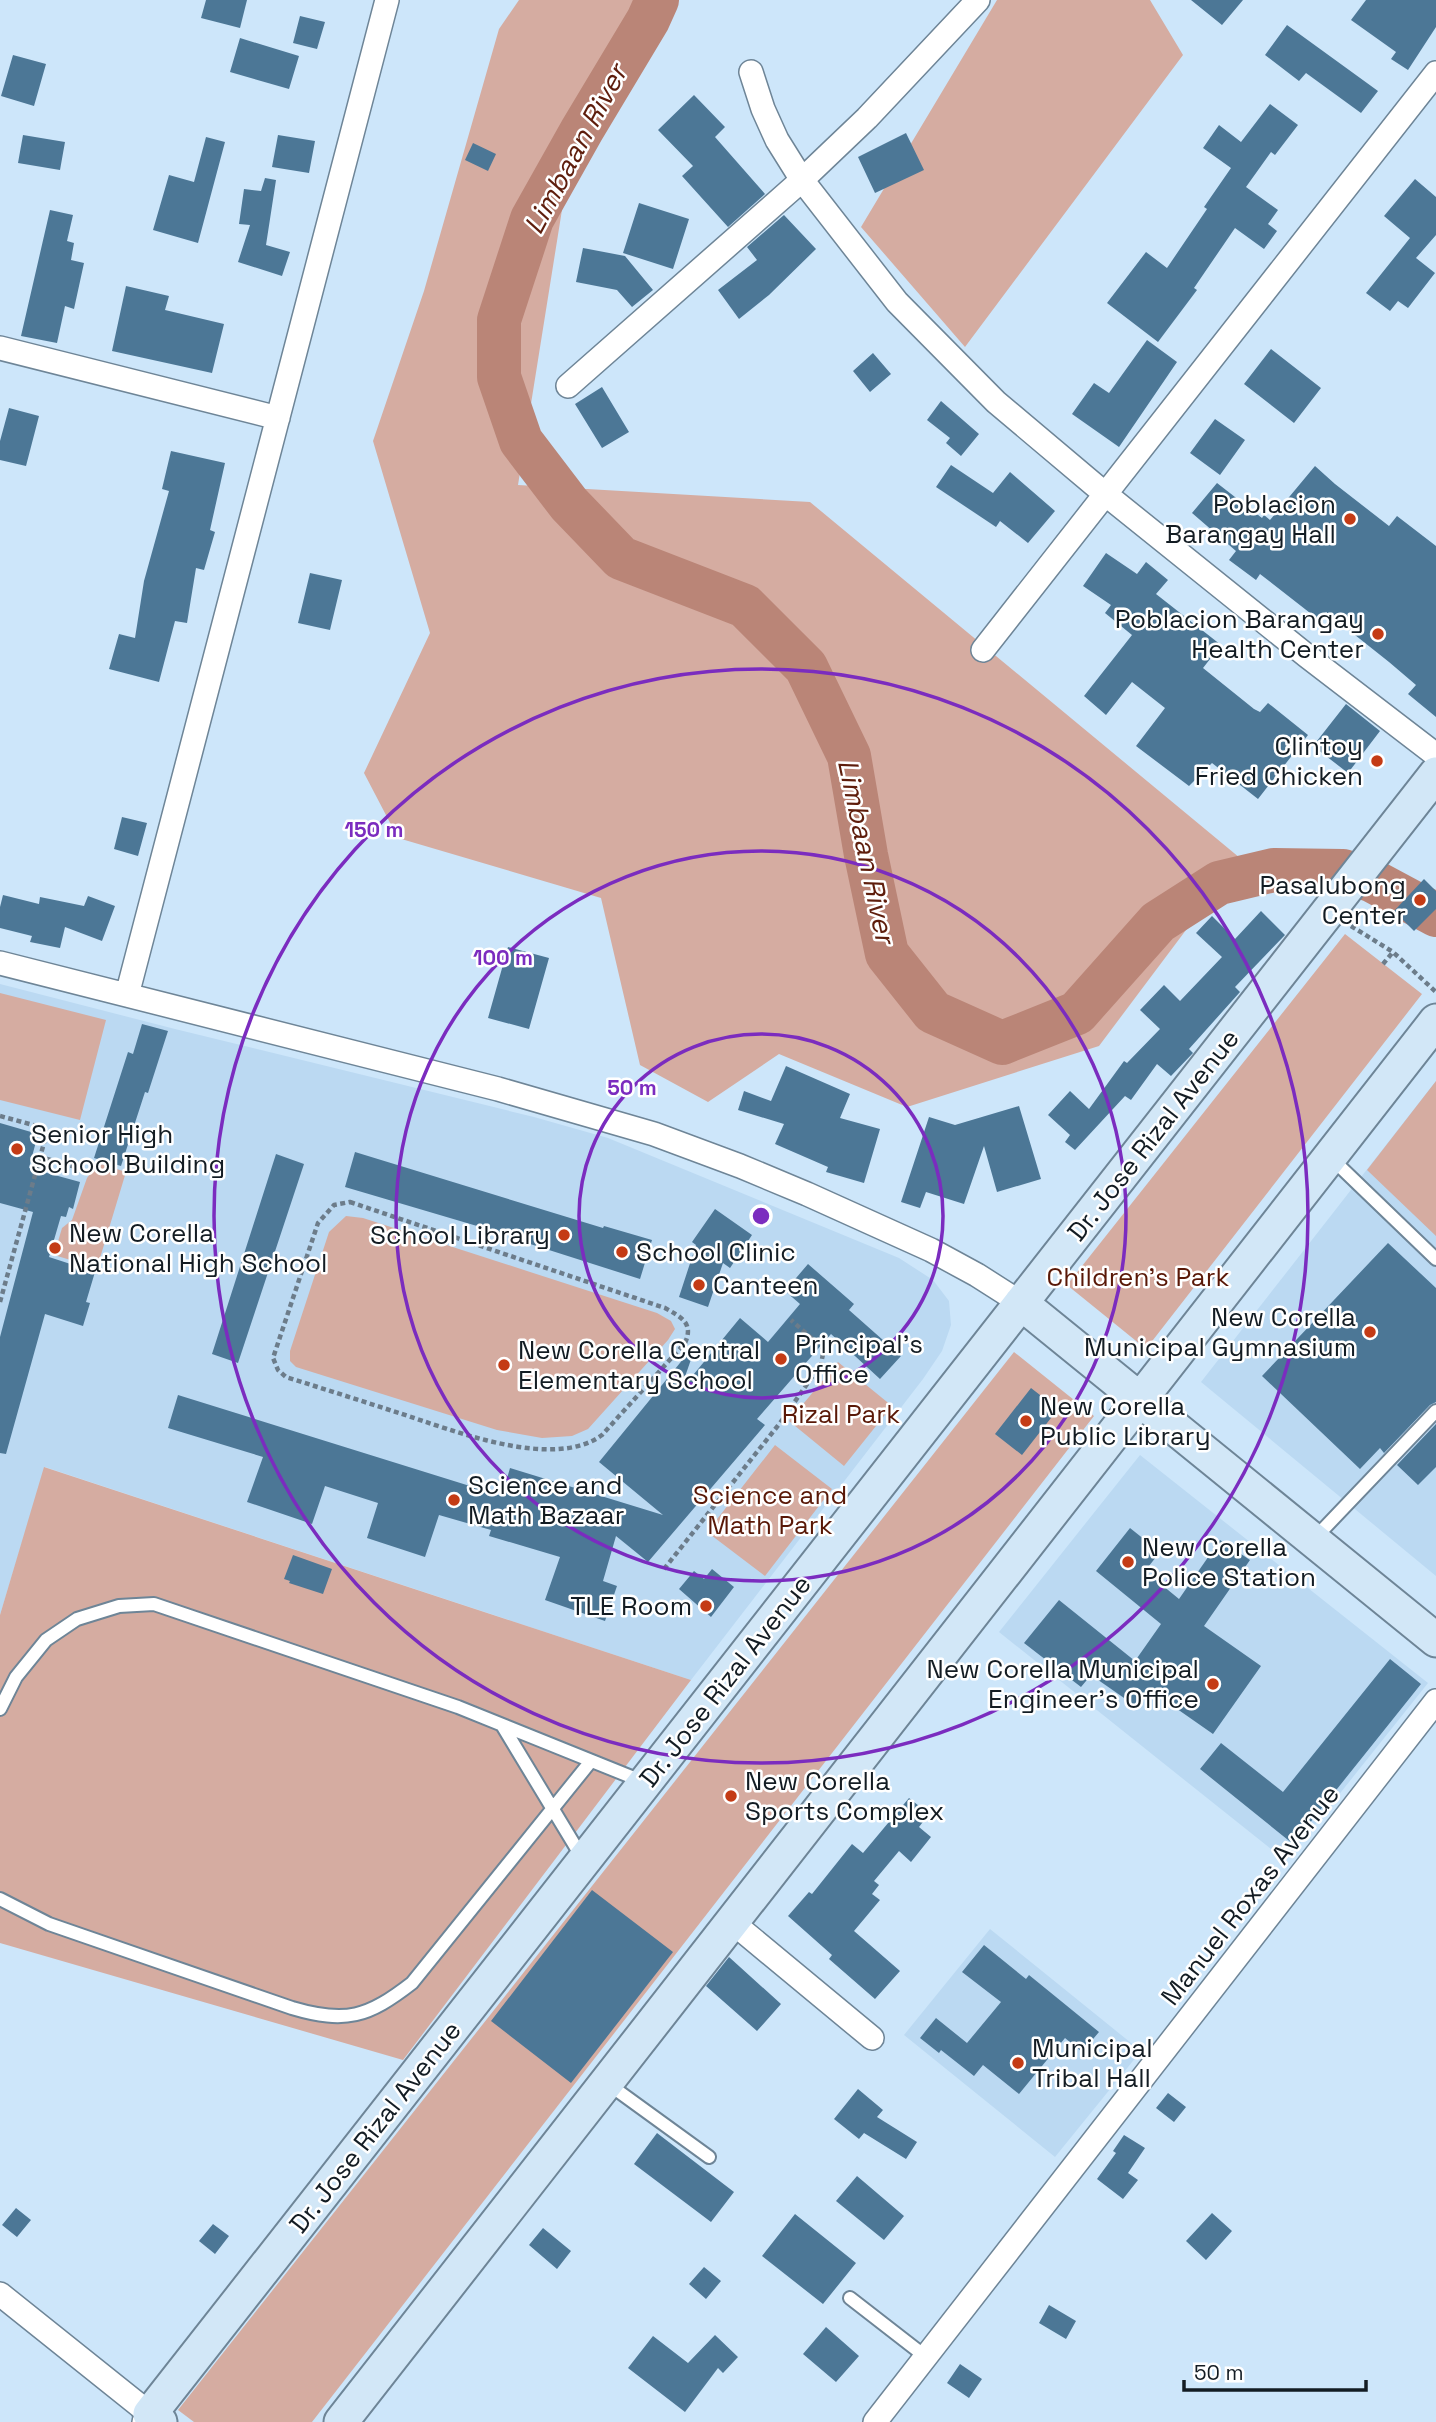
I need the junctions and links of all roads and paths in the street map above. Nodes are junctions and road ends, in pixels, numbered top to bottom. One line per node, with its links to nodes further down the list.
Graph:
1 (387, 0): 8 (street)
2 (978, 0): 5 (street)
3 (751, 72): 5 (street)
4 (1436, 73): 9 (street)
5 (803, 180): 7 (street); 9 (street)
6 (0, 348): 8 (street)
7 (568, 386)
8 (278, 418): 18 (street)
9 (1104, 494): 10 (street); 11 (street)
10 (982, 650)
11 (1436, 754)
12 (1436, 774): 13 (main road, Dr. Jose Rizal Avenue)
13 (1329, 909): 14 (path); 27 (main road, Dr. Jose Rizal Avenue)
14 (1393, 952): 16 (path); 17 (path)
15 (0, 963): 18 (street)
16 (1383, 964)
17 (1436, 992)
18 (127, 995): 27 (street)
19 (1436, 1021): 22 (main road)
20 (0, 1116): 21 (path)
21 (40, 1157): 23 (path); 25 (path)
22 (1330, 1157): 24 (lane); 30 (main road)
23 (76, 1167)
24 (1436, 1259)
25 (2, 1291): 26 (path)
26 (0, 1302)
27 (1021, 1303): 30 (main road); 39 (main road, Dr. Jose Rizal Avenue)
28 (792, 1320): 33 (path)
29 (685, 1343): 29 (path)
30 (1140, 1400): 32 (main road); 43 (main road)
31 (1436, 1411): 32 (lane)
32 (1313, 1541): 34 (main road)
33 (663, 1569)
34 (1436, 1640)
35 (1436, 1701): 49 (street, Manuel Roxas Avenue)
36 (0, 1709): 37 (lane)
37 (502, 1724): 38 (lane); 40 (lane)
38 (591, 1761): 39 (lane); 40 (lane)
39 (645, 1783): 41 (main road, Dr. Jose Rizal Avenue)
40 (553, 1808): 41 (lane); 42 (lane)
41 (584, 1861): 50 (main road, Dr. Jose Rizal Avenue)
42 (0, 1899)
43 (732, 1922): 44 (street); 45 (main road)
44 (872, 2038)
45 (606, 2083): 46 (lane); 51 (main road)
46 (709, 2157)
47 (0, 2294): 50 (street)
48 (850, 2298): 49 (lane)
49 (926, 2357): 52 (street, Manuel Roxas Avenue)
50 (151, 2419)
51 (341, 2422)
52 (875, 2422)

